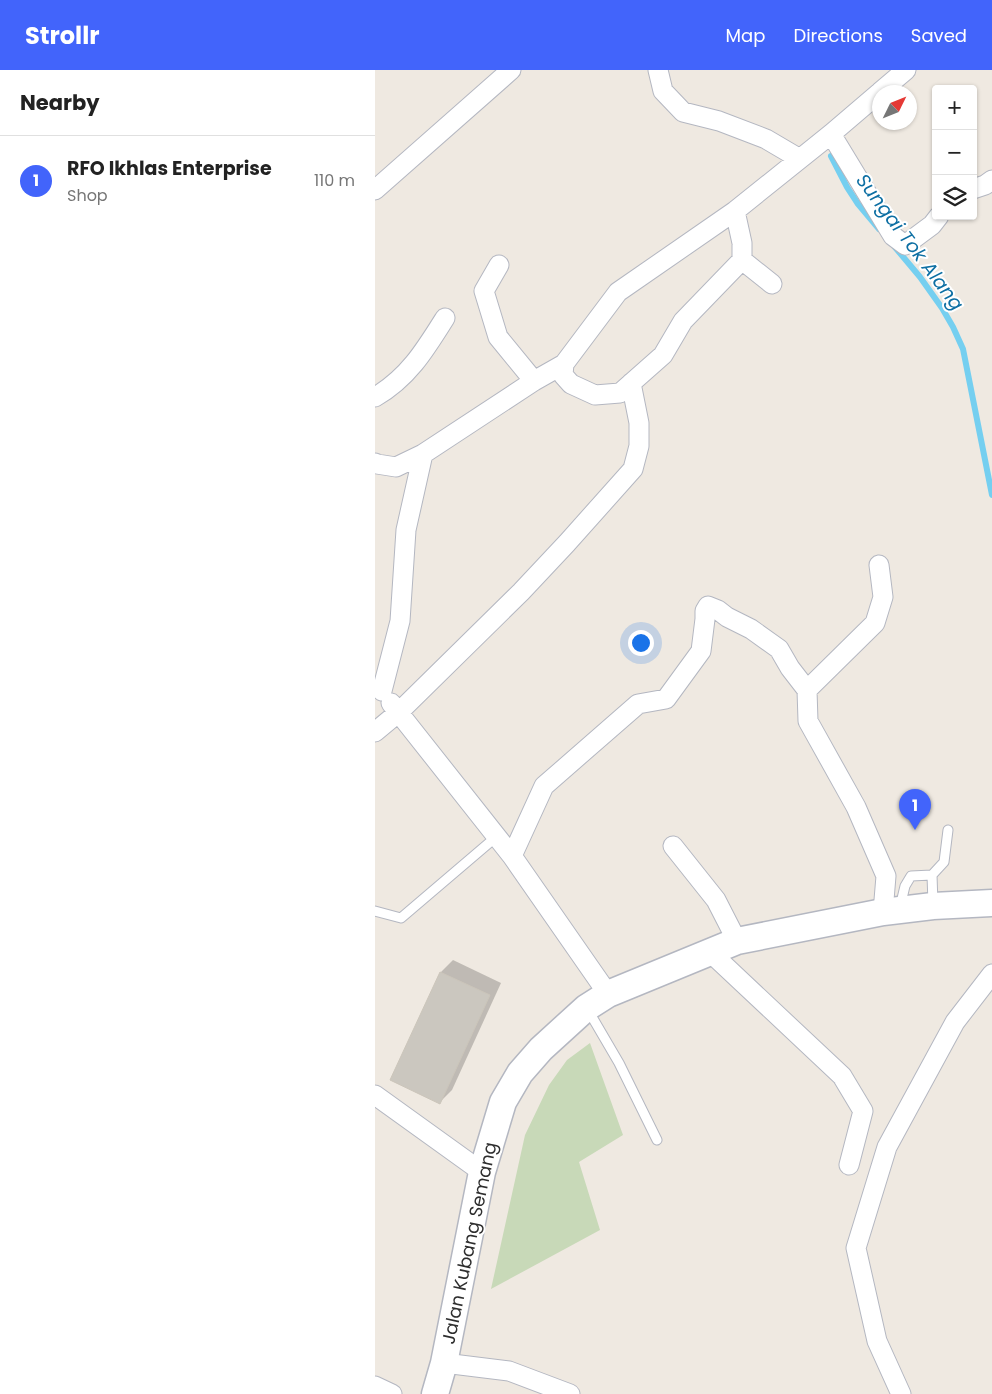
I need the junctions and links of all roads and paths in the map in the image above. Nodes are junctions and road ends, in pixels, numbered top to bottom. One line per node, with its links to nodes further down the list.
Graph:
1 (511, 70): 10 (street)
2 (658, 70): 7 (street)
3 (906, 70): 4 (street)
4 (889, 85)
5 (872, 100): 6 (street)
6 (831, 134): 7 (street); 12 (street)
7 (800, 158): 11 (street)
8 (992, 180): 9 (street)
9 (977, 188)
10 (375, 190)
11 (735, 211): 13 (street); 17 (street)
12 (936, 220)
13 (742, 260): 15 (street); 19 (street)
14 (499, 265): 18 (street)
15 (772, 284)
16 (445, 318): 20 (street)
17 (564, 364): 18 (street); 19 (street)
18 (534, 381): 21 (street)
19 (631, 383): 26 (street)
20 (375, 397)
21 (423, 454): 22 (street); 24 (street)
22 (375, 463)
23 (879, 565): 25 (street)
24 (378, 687): 26 (street)
25 (807, 690): 31 (street); 36 (street)
26 (399, 712): 27 (street); 29 (street)
27 (375, 732)
28 (948, 830): 32 (lane)
29 (496, 837): 31 (street); 35 (lane)
30 (673, 846): 37 (street)
31 (512, 856): 40 (street)
32 (932, 875): 34 (lane); 36 (lane)
33 (992, 903): 34 (main road, Jalan Kubang Semang)
34 (933, 906): 36 (main road, Jalan Kubang Semang)
35 (375, 911)
36 (891, 911): 37 (main road, Jalan Kubang Semang)
37 (737, 941): 38 (main road, Jalan Kubang Semang)
38 (710, 952): 40 (main road, Jalan Kubang Semang); 44 (street)
39 (992, 974): 51 (street)
40 (608, 994): 41 (main road, Jalan Kubang Semang)
41 (586, 1008): 43 (lane); 45 (main road, Jalan Kubang Semang)
42 (375, 1095): 45 (street)
43 (657, 1140)
44 (849, 1165)
45 (482, 1172): 46 (main road, Jalan Kubang Semang)
46 (443, 1363): 49 (main road, Jalan Kubang Semang); 50 (street)
47 (375, 1386): 48 (street)
48 (392, 1394)
49 (435, 1394)
50 (570, 1394)
51 (901, 1394)

